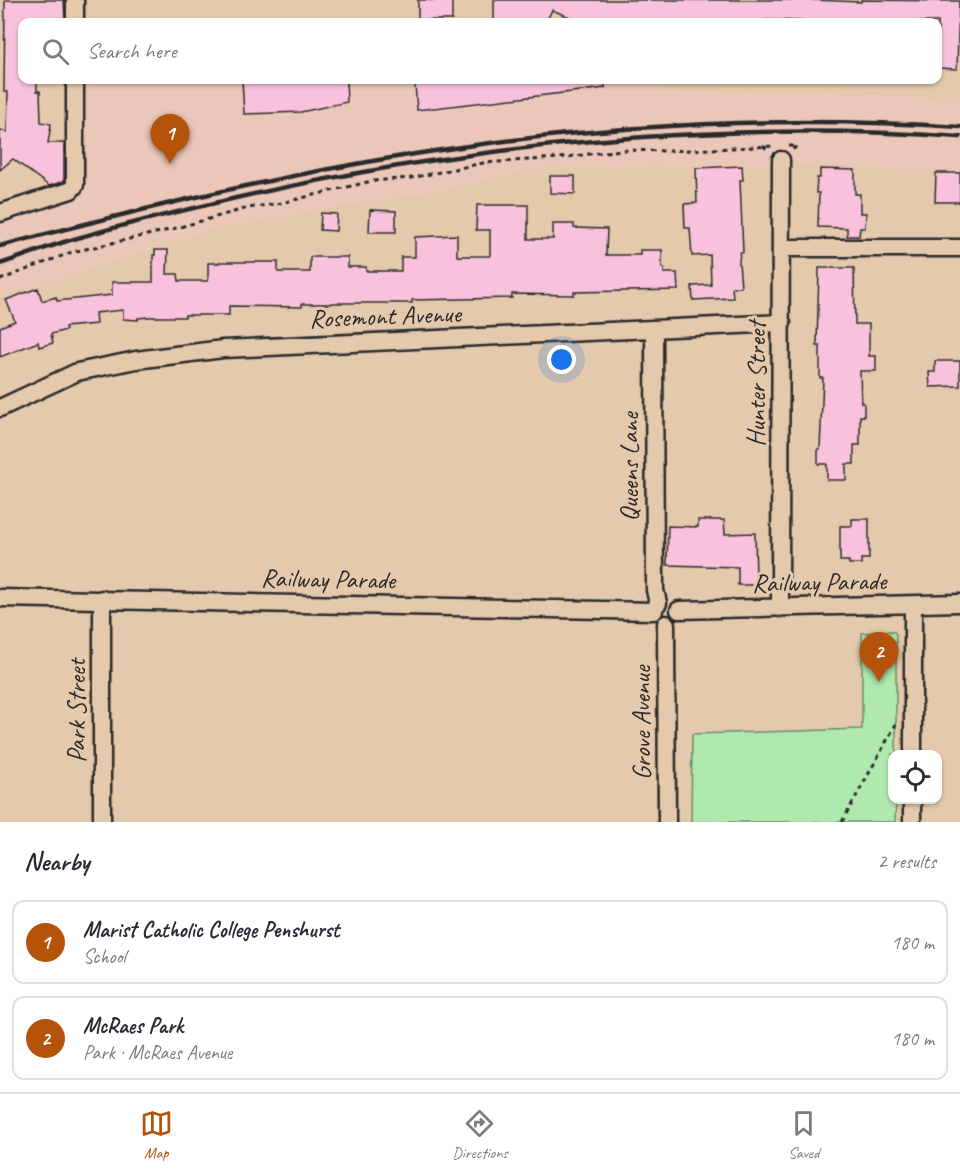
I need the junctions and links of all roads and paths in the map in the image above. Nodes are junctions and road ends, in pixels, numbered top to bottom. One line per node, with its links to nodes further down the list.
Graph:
1 (75, 0): 2 (street)
2 (75, 18)
3 (75, 84): 5 (street)
4 (780, 151): 6 (street, Hunter Street); 8 (path)
5 (0, 213)
6 (782, 248): 7 (street); 9 (street, Hunter Street)
7 (960, 248)
8 (0, 280)
9 (782, 323): 10 (street, Rosemont Avenue); 17 (street, Hunter Street)
10 (654, 330): 11 (street, Rosemont Avenue); 16 (street, Queens Lane)
11 (0, 408)
12 (0, 598): 13 (street, Railway Parade)
13 (102, 599): 16 (street, Railway Parade); 23 (street, Park Street)
14 (960, 603): 15 (street, Railway Parade)
15 (913, 605): 17 (street, Railway Parade); 20 (street)
16 (656, 607): 18 (street); 19 (street)
17 (780, 608): 18 (street, Railway Parade)
18 (679, 610): 19 (street)
19 (666, 624): 24 (street, Grove Avenue)
20 (913, 717): 21 (street); 25 (path)
21 (913, 750)
22 (912, 804): 26 (street)
23 (102, 822)
24 (667, 822)
25 (842, 822)
26 (912, 822)

